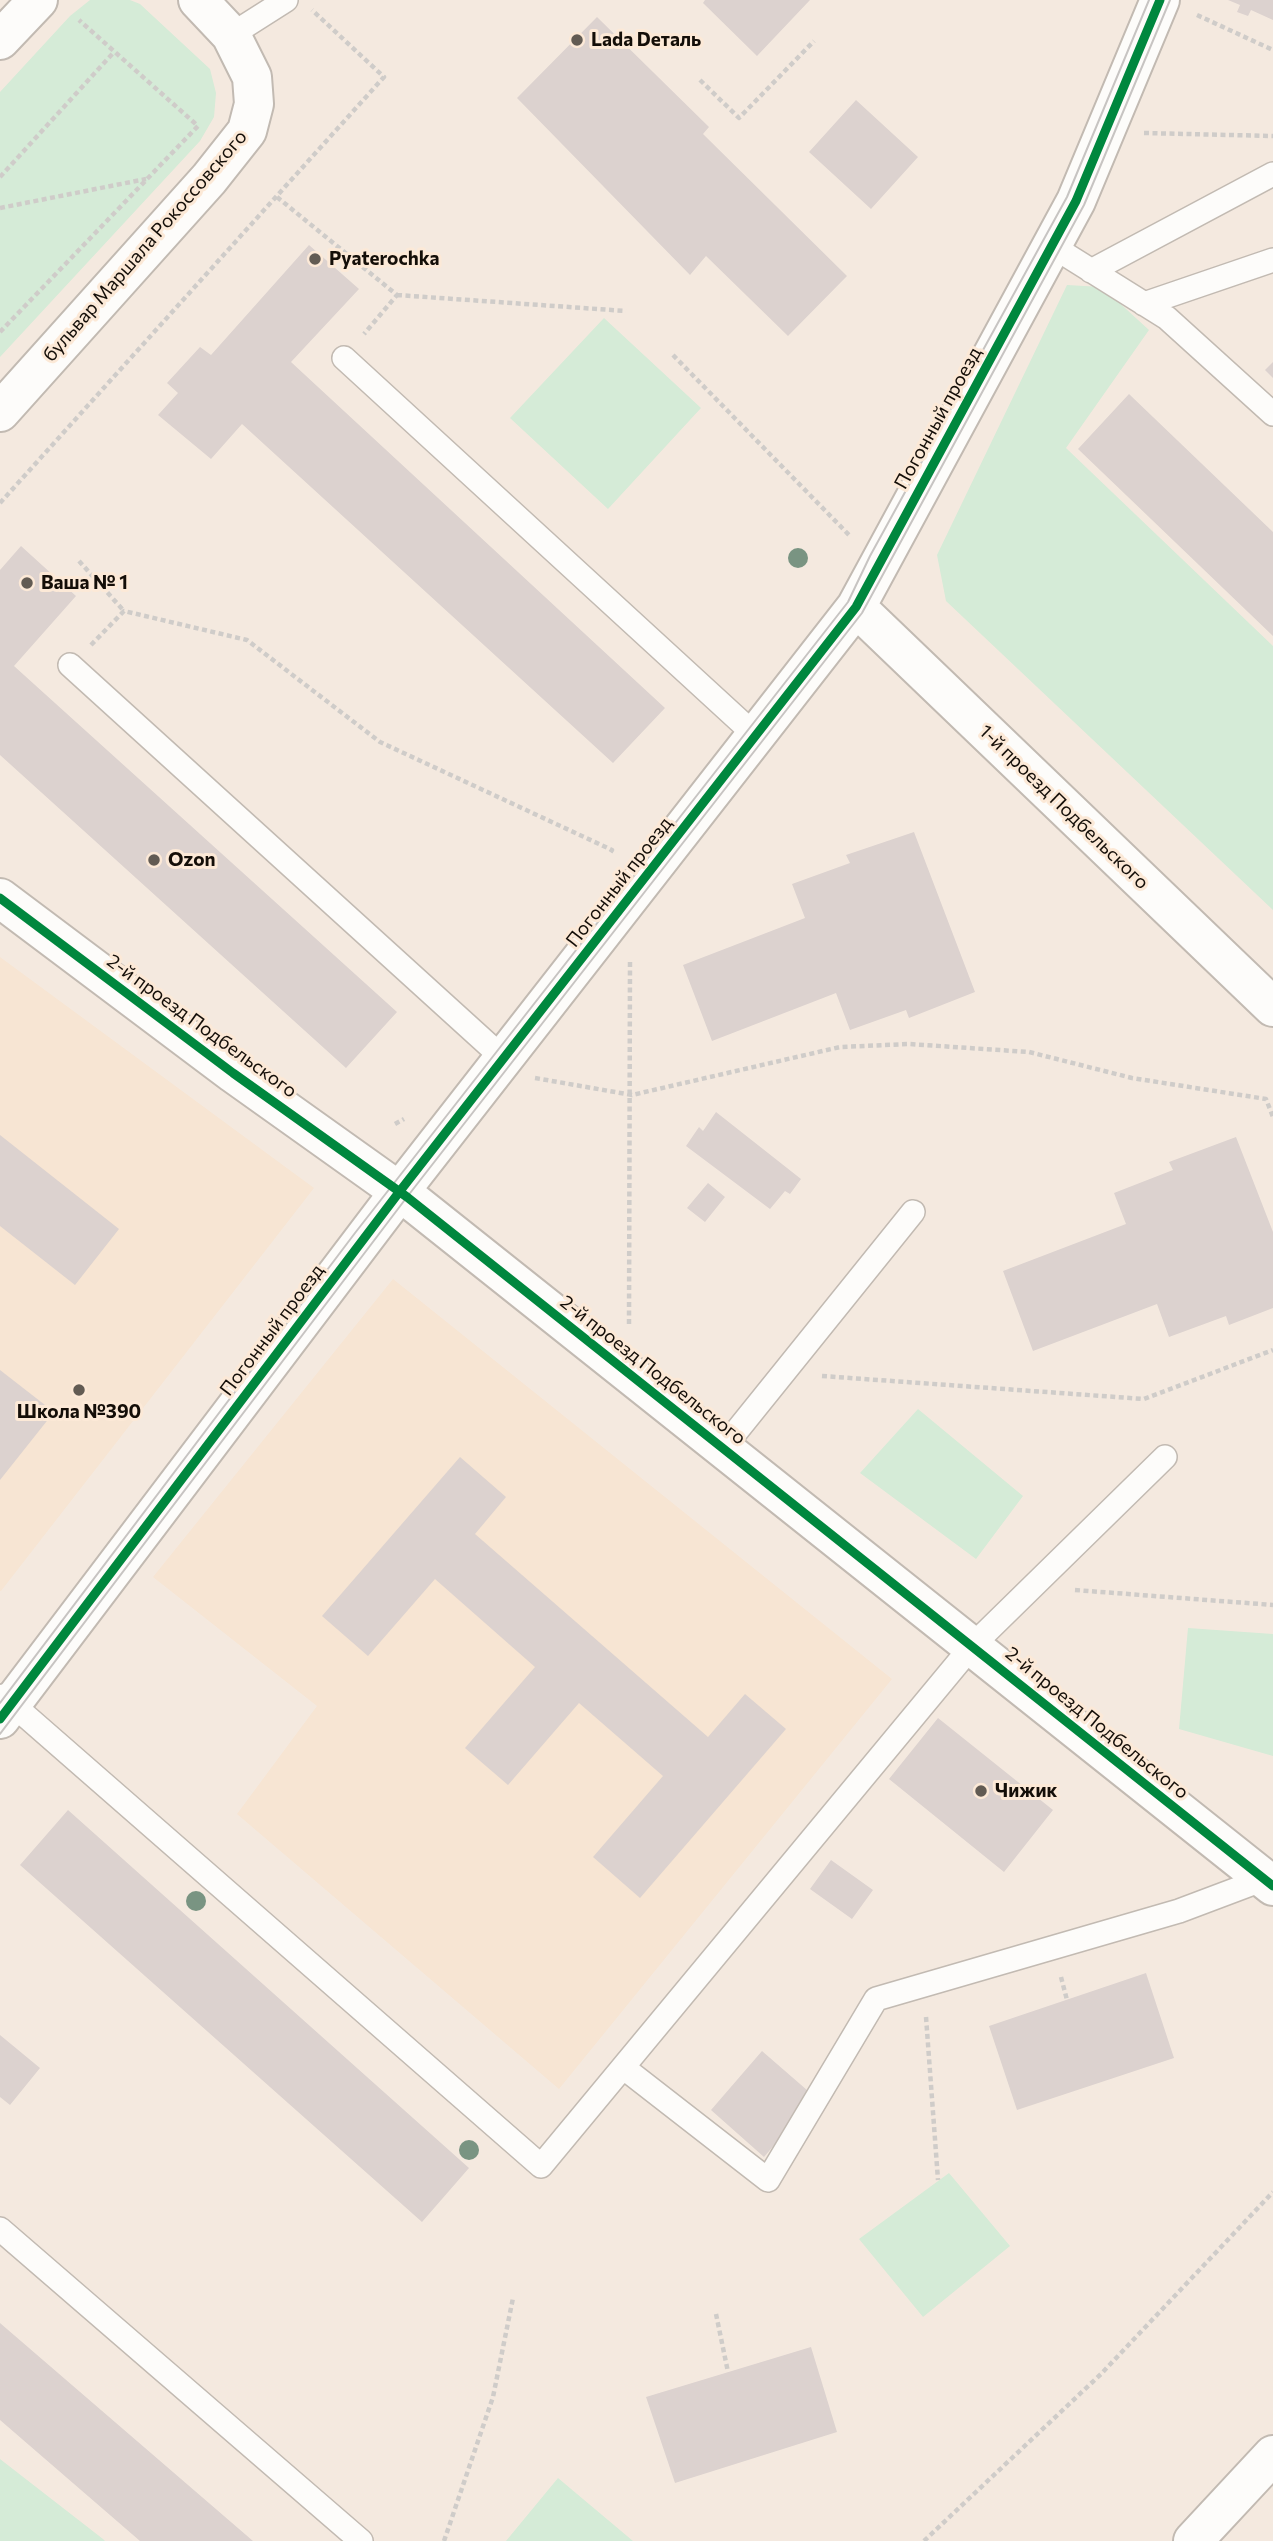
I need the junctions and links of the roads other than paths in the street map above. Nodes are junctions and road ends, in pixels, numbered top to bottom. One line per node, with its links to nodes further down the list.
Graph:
1 (38, 0): 6 (street)
2 (286, 0): 5 (lane)
3 (200, 1): 5 (street, бульвар Маршала Рокоссовского)
4 (1176, 6): 8 (street, Погонный проезд)
5 (230, 35): 13 (street, бульвар Маршала Рокоссовского)
6 (0, 40)
7 (1273, 174): 10 (lane)
8 (1052, 246): 10 (lane); 15 (street, Погонный проезд)
9 (1273, 260): 11 (lane)
10 (1091, 271): 11 (lane)
11 (1144, 304): 14 (lane)
12 (344, 358): 17 (lane)
13 (0, 412)
14 (1273, 414)
15 (856, 607): 17 (street, Погонный проезд); 19 (street, 1-й проезд Подбельского)
16 (70, 665): 20 (lane)
17 (755, 735): 20 (street, Погонный проезд)
18 (0, 898): 21 (street, 2-й проезд Подбельского)
19 (1273, 1007)
20 (516, 1068): 21 (street, Погонный проезд)
21 (400, 1191): 23 (street, 2-й проезд Подбельского); 26 (street, Погонный проезд)
22 (913, 1212): 23 (lane)
23 (723, 1448): 25 (street, 2-й проезд Подбельского)
24 (1165, 1457): 25 (lane)
25 (972, 1646): 27 (street, 2-й проезд Подбельского); 28 (lane)
26 (4, 1705): 28 (lane)
27 (1269, 1883): 28 (lane)
28 (624, 2067)
29 (0, 2229): 31 (lane)
30 (1273, 2455): 32 (street)
31 (361, 2541)
32 (1193, 2541)

